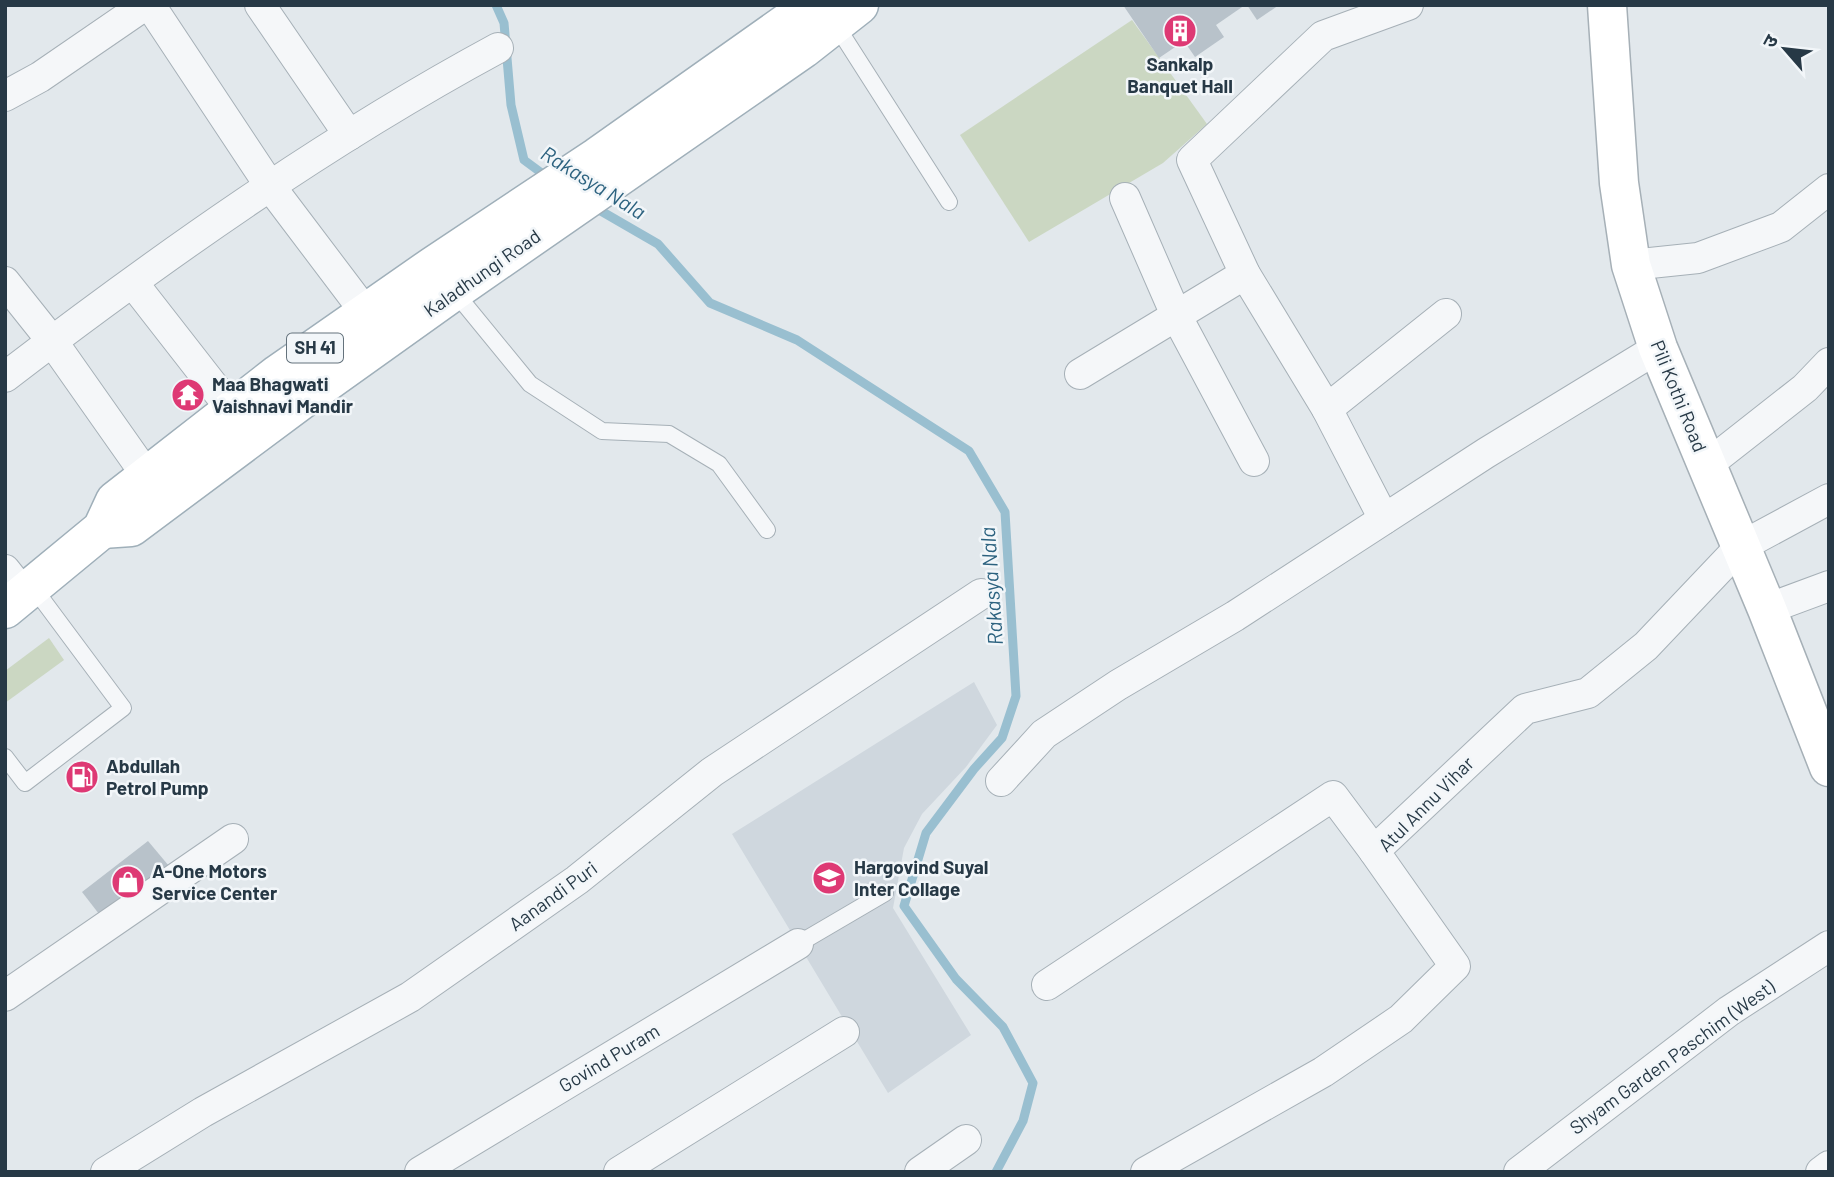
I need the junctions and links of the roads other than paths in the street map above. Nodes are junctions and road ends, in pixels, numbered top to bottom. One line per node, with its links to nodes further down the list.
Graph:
1 (147, 5): 7 (street); 9 (street)
2 (260, 5): 8 (street)
3 (1408, 5): 14 (street)
4 (1607, 5): 13 (main road, Pili Kothi Road)
5 (811, 19): 12 (lane); 15 (main road, Kaladhungi Road / SH 41)
6 (498, 48): 8 (street)
7 (5, 96)
8 (349, 135): 9 (street)
9 (270, 186): 17 (street); 18 (street)
10 (1829, 189): 13 (street)
11 (1125, 198): 20 (street)
12 (949, 202)
13 (1631, 265): 22 (main road, Pili Kothi Road)
14 (1245, 274): 20 (street); 27 (street)
15 (443, 279): 18 (main road, Kaladhungi Road / SH 41); 26 (main road, Kaladhungi Road / SH 41); 35 (lane)
16 (5, 282): 21 (street)
17 (133, 282): 21 (street); 28 (street)
18 (366, 313): 26 (main road, Kaladhungi Road / SH 41)
19 (1446, 314): 27 (street)
20 (1176, 315): 24 (street); 29 (street)
21 (52, 341): 25 (street); 31 (street)
22 (1658, 348): 30 (main road, Pili Kothi Road); 33 (street)
23 (1829, 363): 30 (street)
24 (1080, 374)
25 (5, 377)
26 (289, 387): 28 (main road, Kaladhungi Road / SH 41); 34 (main road, Kaladhungi Road / SH 41)
27 (1327, 409): 33 (street)
28 (232, 410): 31 (main road, Kaladhungi Road / SH 41)
29 (1254, 461)
30 (1707, 465): 36 (main road, Pili Kothi Road)
31 (147, 476): 34 (main road, Kaladhungi Road / SH 41)
32 (1829, 499): 36 (street, Atul Annu Vihar)
33 (1384, 519): 43 (street)
34 (102, 529): 38 (main road, Kaladhungi Road / SH 41)
35 (767, 530)
36 (1740, 547): 40 (main road, Pili Kothi Road); 45 (street, Atul Annu Vihar)
37 (1829, 586): 40 (street)
38 (17, 590): 41 (lane)
39 (981, 594): 54 (street, Aanandi Puri)
40 (1767, 609): 42 (main road, Pili Kothi Road)
41 (5, 757)
42 (1829, 767)
43 (1001, 781)
44 (233, 839): 50 (street)
45 (1374, 851): 49 (street); 58 (street, Atul Annu Vihar)
46 (885, 892): 47 (lane)
47 (798, 944): 55 (street, Govind Puram)
48 (1829, 946): 59 (street, Shyam Garden Paschim (West))
49 (1047, 985)
50 (5, 996)
51 (844, 1032): 56 (street)
52 (966, 1140): 57 (street)
53 (1829, 1166): 60 (street)
54 (106, 1172)
55 (420, 1172)
56 (619, 1172)
57 (920, 1172)
58 (1146, 1172)
59 (1519, 1172)
60 (1821, 1172)

